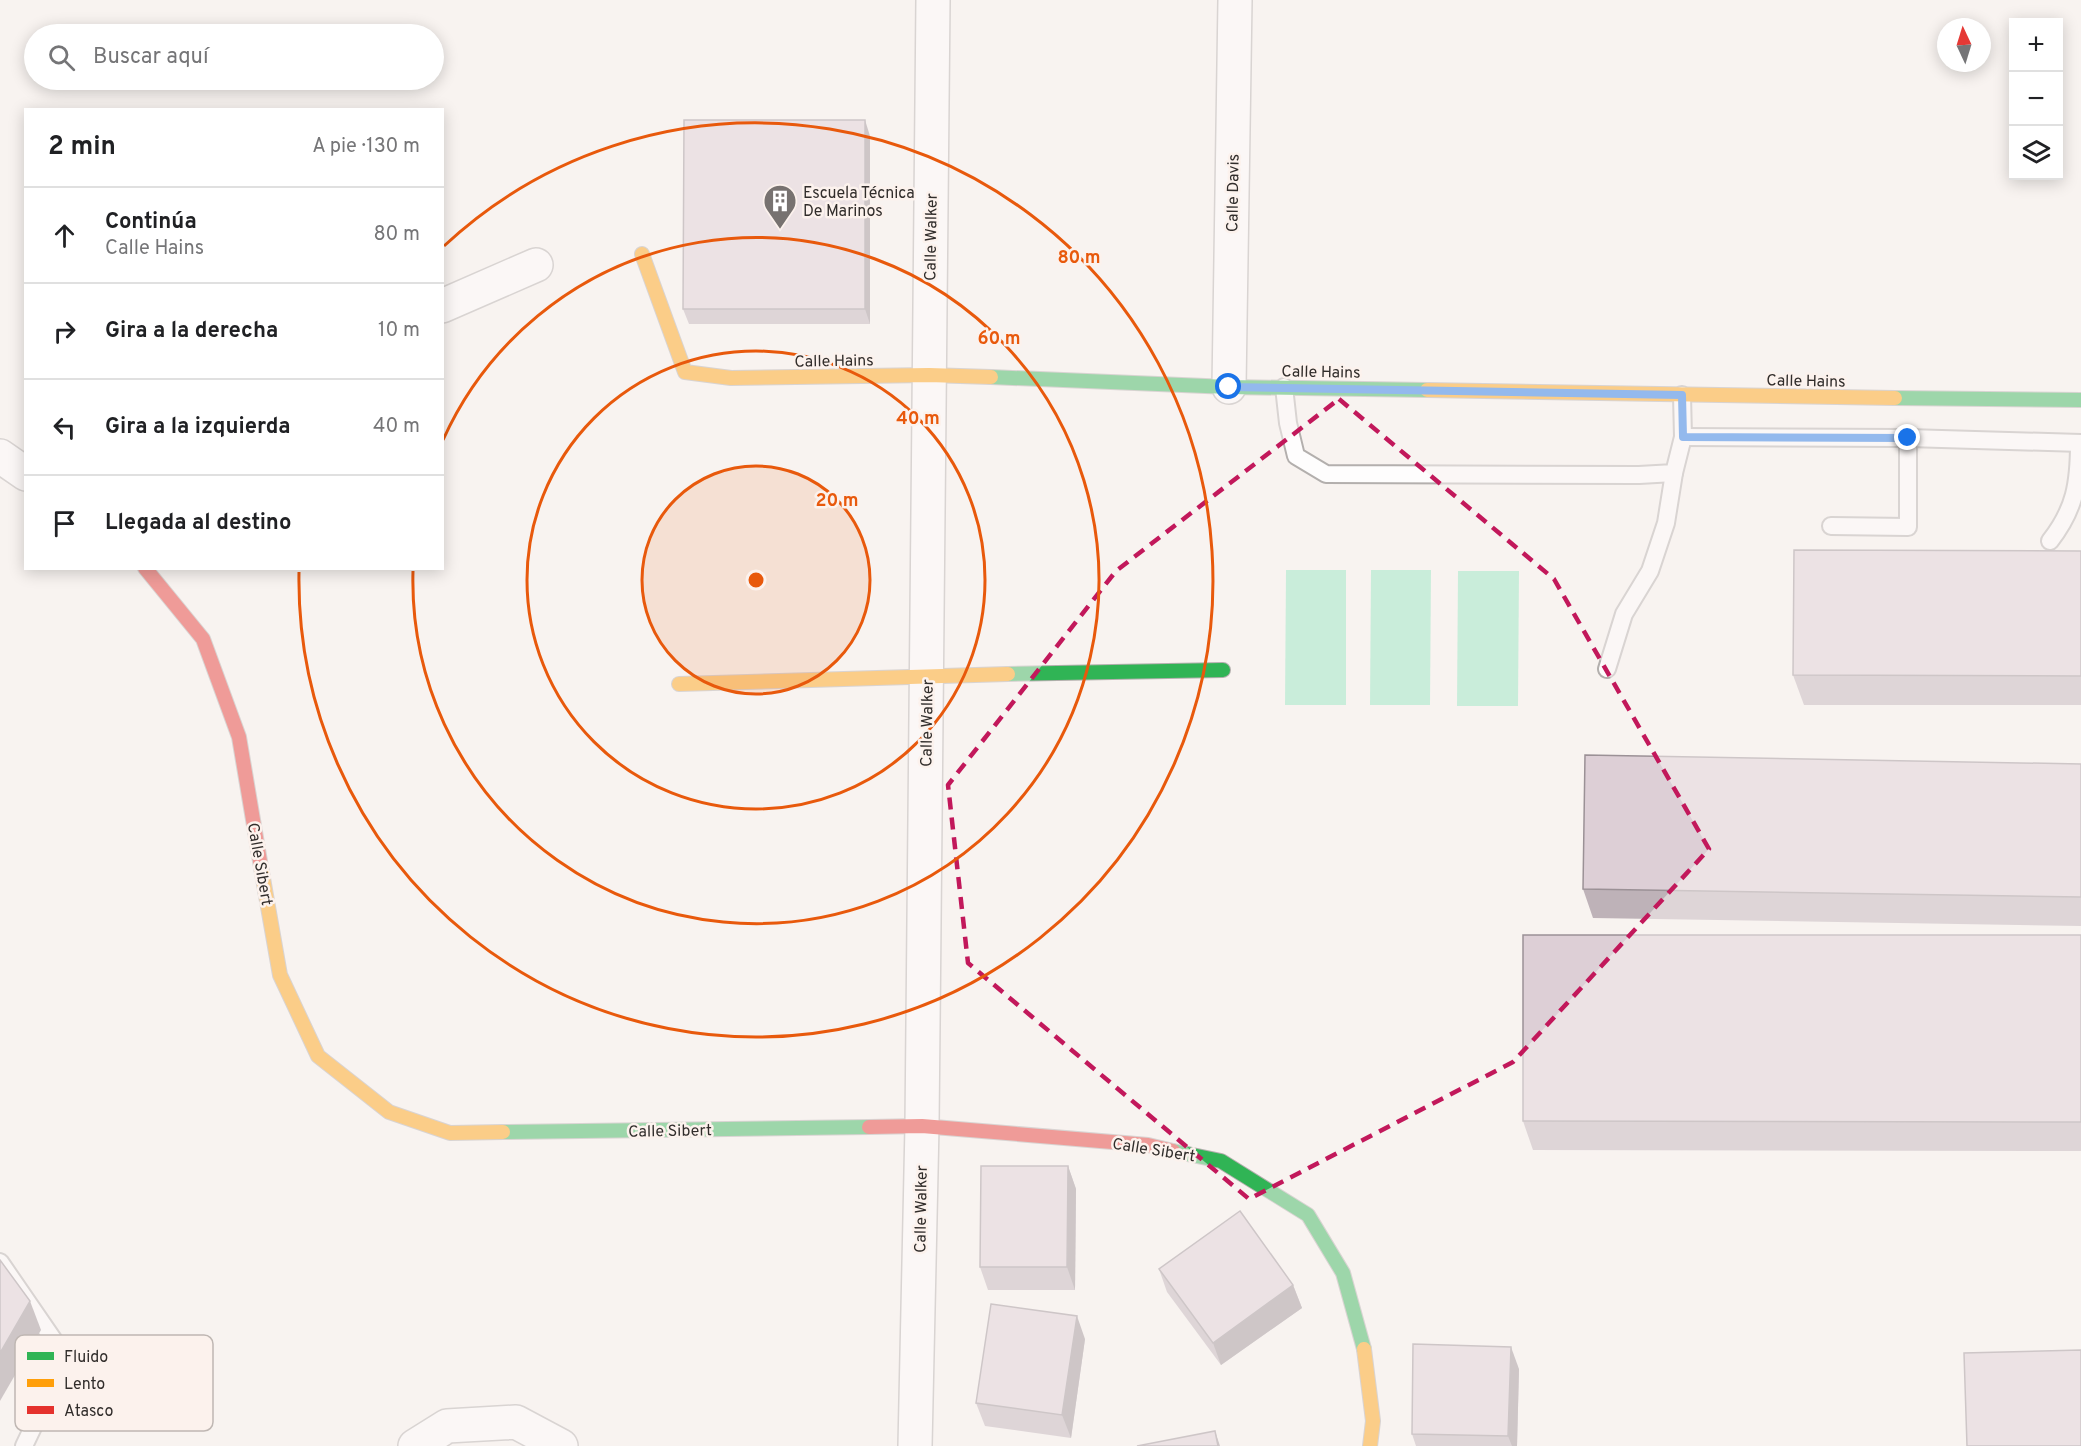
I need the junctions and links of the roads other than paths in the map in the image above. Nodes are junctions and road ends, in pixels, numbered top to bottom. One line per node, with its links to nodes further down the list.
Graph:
1 (933, 0): 6 (street, Calle Walker)
2 (1235, 0): 7 (street, Calle Davis)
3 (642, 255): 6 (street, Calle Hains)
4 (536, 265): 5 (street)
5 (444, 305)
6 (929, 375): 7 (street, Calle Hains); 22 (street, Calle Walker)
7 (1229, 387): 8 (street, Calle Hains)
8 (1284, 387): 9 (street, Calle Hains); 16 (lane)
9 (1682, 395): 10 (street, Calle Hains); 11 (lane)
10 (2081, 400)
11 (1683, 437): 12 (lane); 16 (lane)
12 (1908, 438): 13 (lane); 17 (lane)
13 (2080, 443): 18 (lane)
14 (0, 456): 15 (street)
15 (24, 473)
16 (1674, 473): 20 (lane)
17 (1831, 526)
18 (2050, 541)
19 (146, 570): 24 (street, Calle Sibert)
20 (1607, 669)
21 (1223, 670): 22 (street)
22 (926, 675): 23 (street); 24 (street, Calle Walker)
23 (679, 684)
24 (922, 1126): 31 (street, Calle Walker); 32 (street, Calle Sibert)
25 (0, 1262): 26 (lane)
26 (50, 1335)
27 (31, 1431): 28 (lane)
28 (24, 1446)
29 (416, 1446): 30 (street)
30 (561, 1446)
31 (915, 1446)
32 (1370, 1446)

